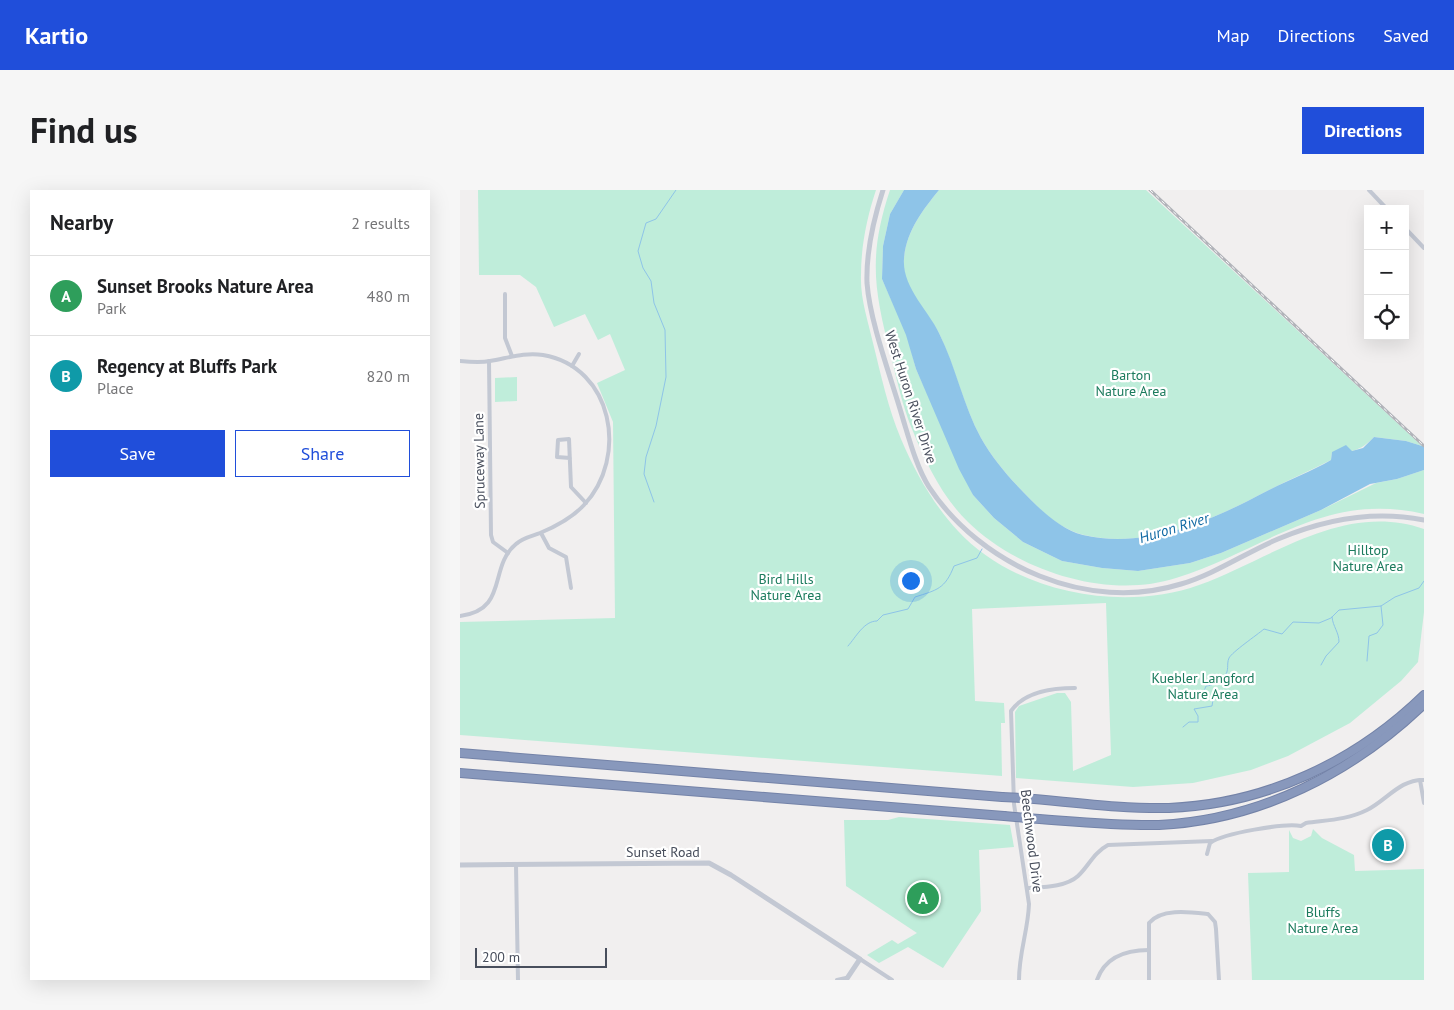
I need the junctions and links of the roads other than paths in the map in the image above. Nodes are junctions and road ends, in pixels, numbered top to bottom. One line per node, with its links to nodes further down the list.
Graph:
1 (883, 190): 14 (street, West Huron River Drive)
2 (1369, 190): 3 (street)
3 (1383, 205)
4 (1409, 232): 5 (street)
5 (1424, 248)
6 (505, 294): 8 (street)
7 (579, 354): 11 (street)
8 (512, 356): 10 (street); 11 (street)
9 (460, 361): 10 (street)
10 (489, 361): 16 (street, Spruceway Lane)
11 (572, 366): 13 (street)
12 (570, 458): 12 (street); 13 (street)
13 (586, 503): 15 (street)
14 (1424, 520)
15 (541, 532): 16 (street); 17 (street)
16 (508, 553): 18 (street)
17 (572, 588)
18 (460, 616)
19 (1075, 688): 30 (street, Beechwood Drive)
20 (1424, 695): 22 (highway, bridge)
21 (1424, 704): 23 (highway, bridge)
22 (460, 753)
23 (460, 773)
24 (1422, 780): 25 (street); 26 (street)
25 (1424, 803)
26 (1212, 841): 27 (street); 30 (street)
27 (1207, 854)
28 (460, 865): 29 (street, Sunset Road)
29 (516, 865): 32 (street, Sunset Road); 34 (street)
30 (1028, 888): 37 (street, Beechwood Drive)
31 (1149, 950): 38 (street); 39 (street); 40 (street)
32 (860, 959): 33 (street); 36 (street, Sunset Road)
33 (846, 979): 35 (street)
34 (518, 980)
35 (837, 980)
36 (892, 980)
37 (1019, 980)
38 (1097, 980)
39 (1149, 980)
40 (1219, 980)

